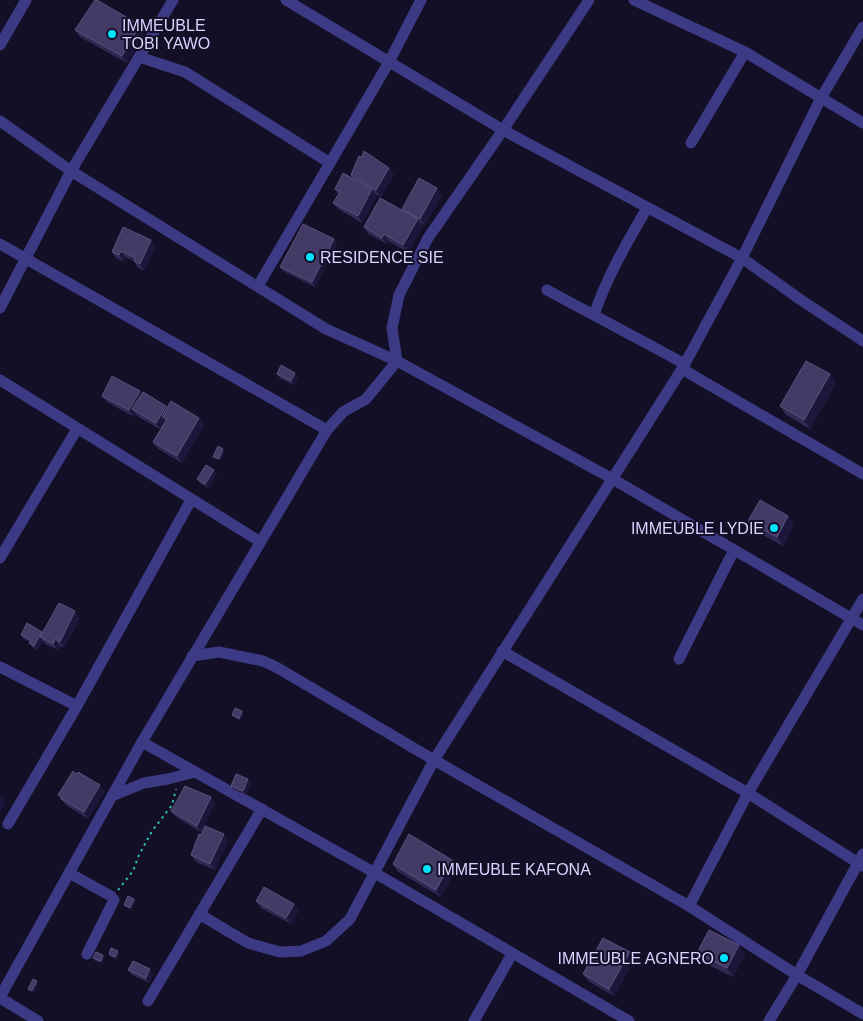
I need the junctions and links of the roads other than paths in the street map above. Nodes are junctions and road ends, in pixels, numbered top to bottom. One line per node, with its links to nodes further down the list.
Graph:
1 (26, 0): 8 (street)
2 (173, 0): 10 (street)
3 (286, 0): 11 (street)
4 (421, 0): 11 (street)
5 (590, 0): 15 (street)
6 (634, 0): 9 (street)
7 (863, 27): 12 (street)
8 (0, 45)
9 (745, 52): 12 (street); 16 (street)
10 (139, 57): 17 (street); 18 (street)
11 (389, 62): 15 (street); 17 (street)
12 (821, 98): 14 (street); 21 (street)
13 (0, 121): 18 (street)
14 (863, 123)
15 (503, 130): 19 (street); 28 (street)
16 (691, 143)
17 (330, 163): 23 (street)
18 (71, 171): 22 (street); 23 (street)
19 (647, 208): 21 (street); 26 (street)
20 (0, 244): 22 (street)
21 (742, 258): 27 (street); 29 (street)
22 (26, 259): 25 (street); 32 (street)
23 (258, 286): 28 (street)
24 (547, 290): 26 (street)
25 (0, 308)
26 (594, 315): 29 (street)
27 (863, 341)
28 (397, 362): 32 (street); 34 (street)
29 (683, 366): 33 (street); 34 (street)
30 (0, 380): 31 (street)
31 (77, 429): 35 (street); 38 (street)
32 (327, 430): 36 (street)
33 (863, 474)
34 (611, 478): 37 (street); 42 (street)
35 (191, 500): 36 (street); 46 (street)
36 (259, 542): 43 (street)
37 (734, 550): 40 (street); 44 (street)
38 (0, 558)
39 (863, 599): 40 (street)
40 (851, 619): 41 (street); 50 (street)
41 (863, 625)
42 (502, 651): 48 (street); 50 (street)
43 (192, 656): 47 (street); 48 (street)
44 (679, 660)
45 (0, 667): 46 (street)
46 (77, 706): 53 (street)
47 (142, 742): 49 (street); 51 (street)
48 (434, 760): 55 (street); 57 (street)
49 (195, 772): 51 (street); 52 (street)
50 (748, 793): 54 (street); 57 (street)
51 (112, 796): 56 (street)
52 (262, 809): 55 (street); 58 (street)
53 (8, 824)
54 (861, 861): 61 (street)
55 (375, 872): 58 (street); 60 (street)
56 (69, 873): 59 (street); 62 (street)
57 (688, 906): 61 (street)
58 (199, 914): 63 (street)
59 (86, 954)
60 (512, 954): 65 (street); 67 (street)
61 (798, 975): 64 (street); 68 (street)
62 (0, 998): 66 (street)
63 (148, 1001)
64 (863, 1014)
65 (622, 1019)
66 (38, 1021)
67 (474, 1021)
68 (769, 1021)

